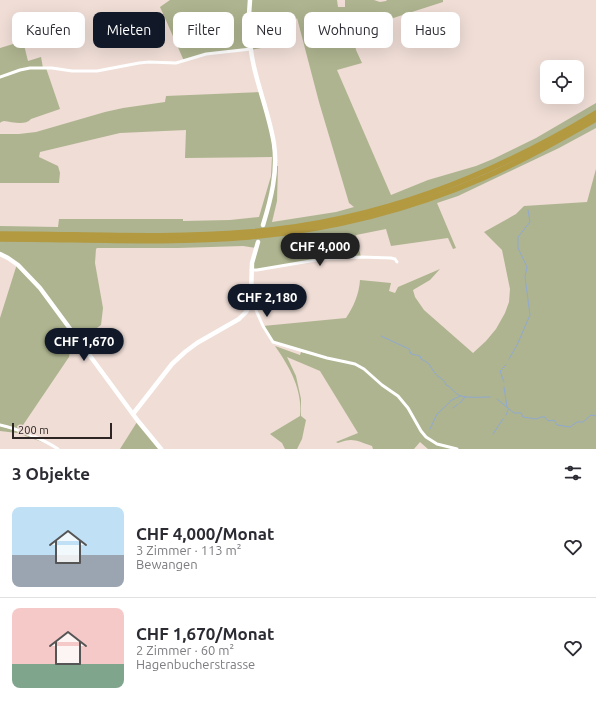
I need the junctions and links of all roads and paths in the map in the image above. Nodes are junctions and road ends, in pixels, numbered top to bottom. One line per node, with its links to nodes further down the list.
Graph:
1 (250, 0): 2 (street)
2 (251, 49): 3 (street); 6 (street)
3 (0, 77)
4 (596, 113): 7 (highway)
5 (596, 119): 8 (highway)
6 (263, 225)
7 (0, 234)
8 (0, 239)
9 (258, 242): 12 (street)
10 (0, 254): 14 (street)
11 (397, 262): 12 (street)
12 (251, 270): 13 (street)
13 (250, 304): 14 (street); 18 (street)
14 (133, 414): 17 (street)
15 (0, 425): 16 (street)
16 (58, 449)
17 (161, 449)
18 (457, 449)

